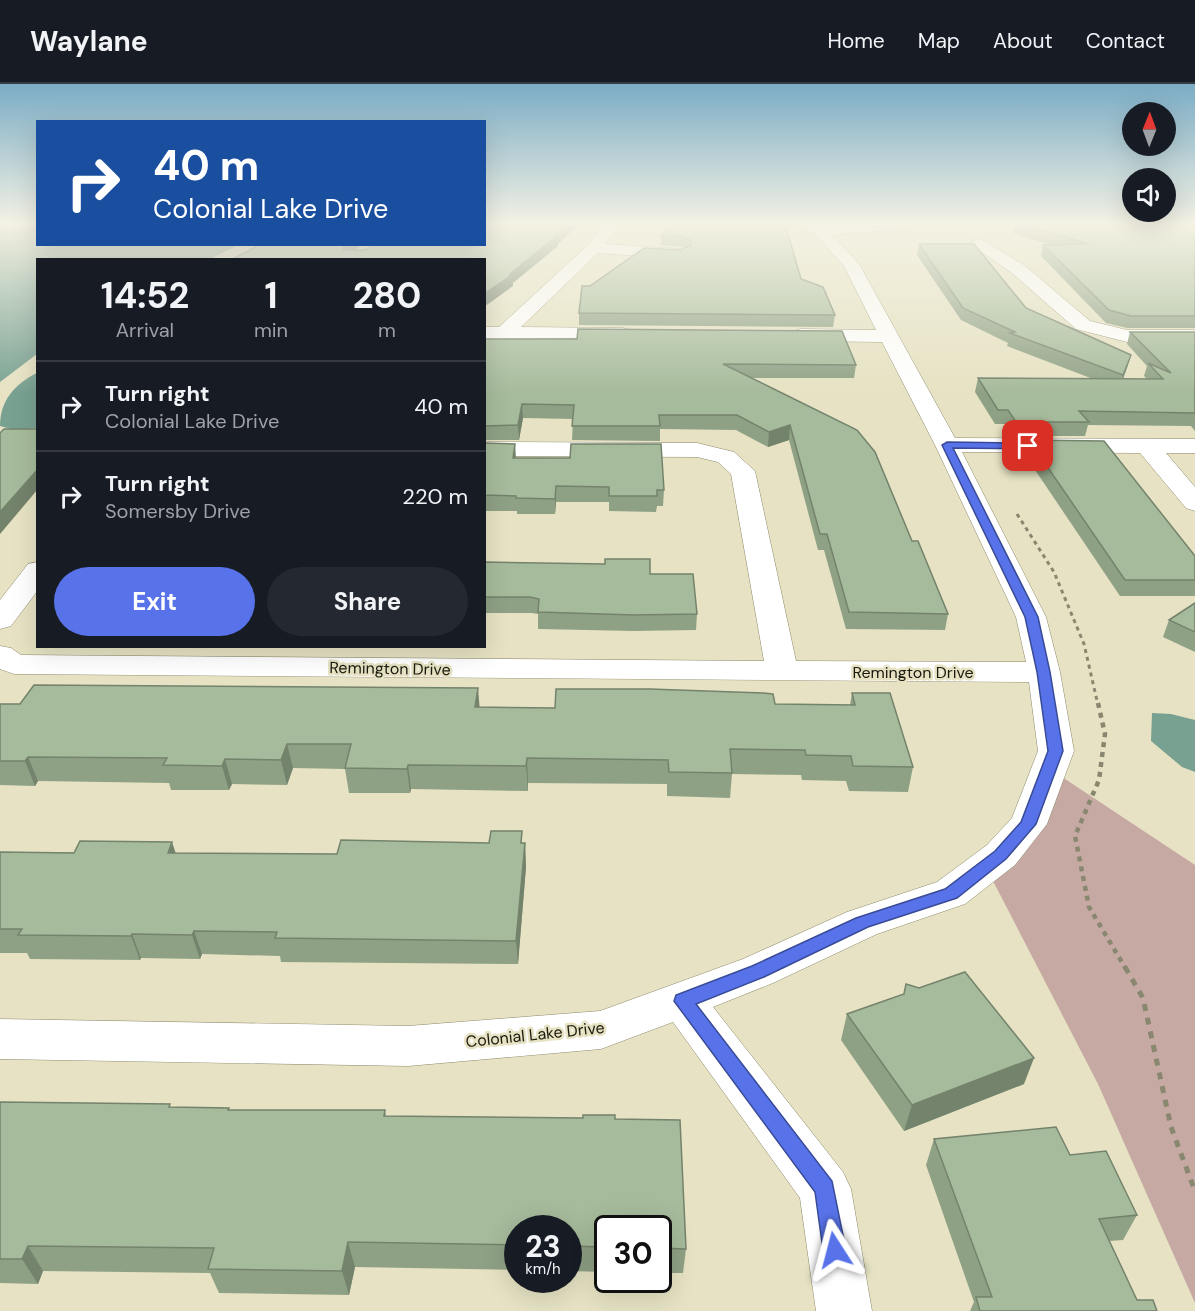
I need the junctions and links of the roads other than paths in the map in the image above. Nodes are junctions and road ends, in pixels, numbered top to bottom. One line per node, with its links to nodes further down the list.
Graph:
1 (556, 280): 4 (street)
2 (860, 280): 7 (street, Colonial Lake Drive)
3 (1031, 280): 8 (street)
4 (494, 333): 5 (street)
5 (644, 334)
6 (784, 335): 7 (street)
7 (889, 336): 9 (street, Colonial Lake Drive)
8 (1195, 336)
9 (947, 445): 10 (street); 18 (street, Colonial Lake Drive)
10 (1147, 446): 11 (street); 13 (street)
11 (1195, 446)
12 (486, 449): 17 (street)
13 (1195, 503)
14 (36, 573): 15 (street)
15 (0, 620)
16 (0, 655): 17 (street, Remington Drive)
17 (782, 671): 18 (street, Remington Drive)
18 (1044, 672): 19 (street, Colonial Lake Drive)
19 (683, 1001): 20 (street, Colonial Lake Drive); 21 (street)
20 (0, 1039)
21 (844, 1311)

